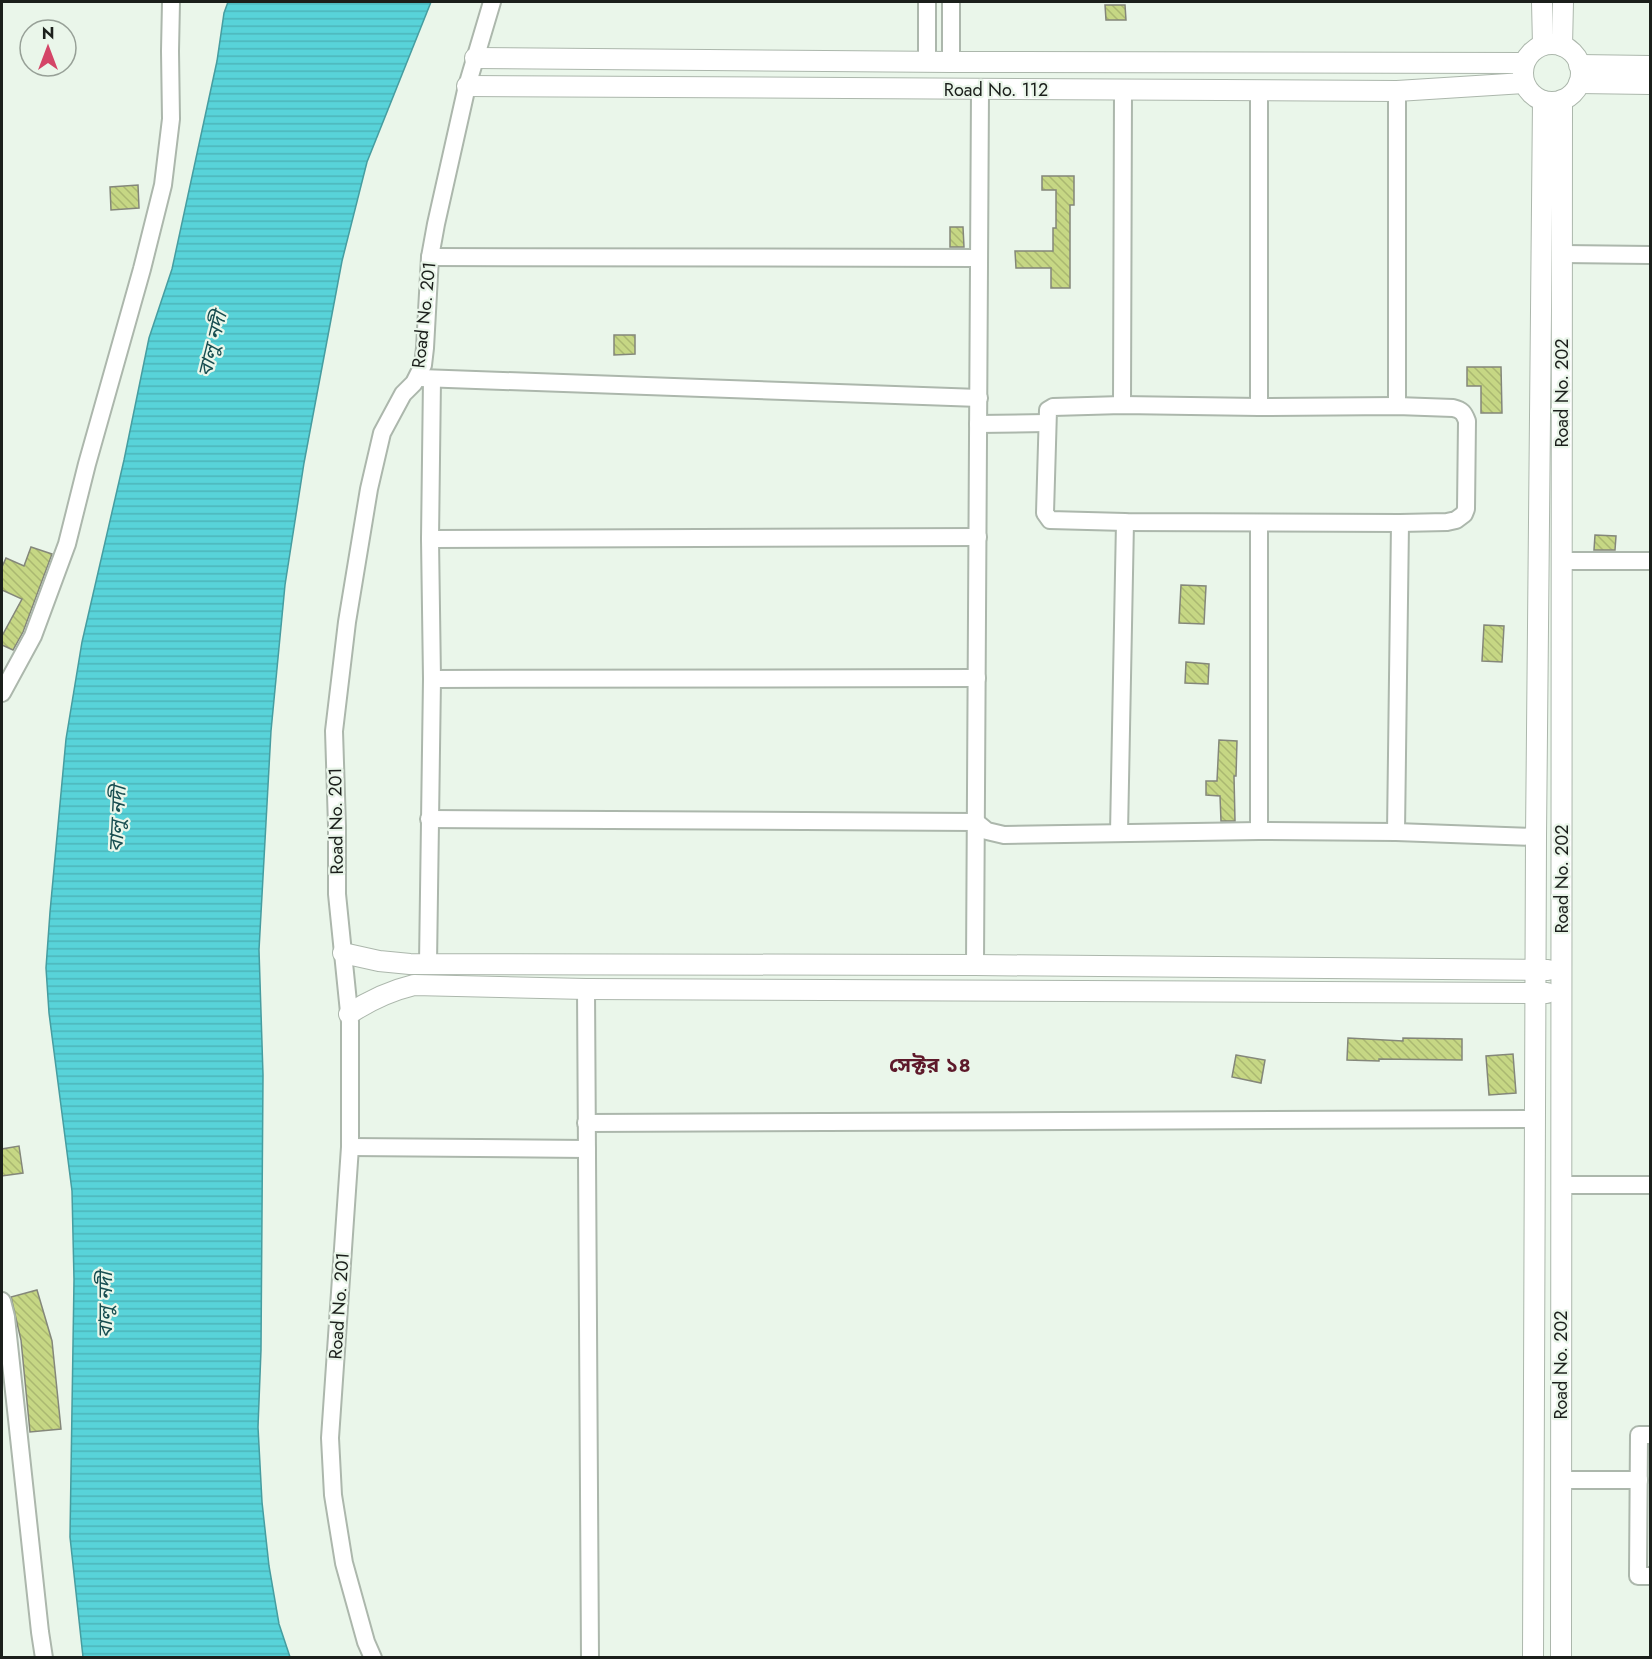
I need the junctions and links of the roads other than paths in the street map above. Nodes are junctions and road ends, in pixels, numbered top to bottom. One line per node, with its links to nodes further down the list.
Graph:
1 (171, 2): 43 (street)
2 (492, 2): 8 (street, Road No. 201)
3 (927, 2): 9 (street)
4 (951, 2): 10 (street)
5 (1542, 2): 7 (street)
6 (1563, 2): 7 (street)
7 (1553, 46): 12 (street); 14 (street)
8 (474, 58): 9 (street, Road No. 112); 17 (street, Road No. 201)
9 (927, 62): 10 (street, Road No. 112)
10 (951, 62): 11 (street, Road No. 112)
11 (980, 62): 12 (street, Road No. 112); 18 (street)
12 (1524, 63): 15 (street)
13 (1650, 66): 14 (street)
14 (1579, 74): 16 (street); 22 (street)
15 (1524, 83): 21 (street, Road No. 112); 22 (street)
16 (1650, 84)
17 (467, 86): 18 (street, Road No. 112); 25 (street, Road No. 201)
18 (980, 90): 19 (street, Road No. 112); 26 (street)
19 (1123, 90): 20 (street, Road No. 112); 29 (street)
20 (1259, 91): 21 (street, Road No. 112); 31 (street)
21 (1398, 91): 30 (street)
22 (1553, 101): 23 (street, Road No. 202); 49 (street, Road No. 202)
23 (1563, 254): 24 (street); 39 (street, Road No. 202)
24 (1650, 255)
25 (430, 257): 26 (street); 27 (street, Road No. 201)
26 (979, 258): 28 (street)
27 (425, 379): 28 (street); 38 (street); 50 (street, Road No. 201)
28 (979, 398): 33 (street)
29 (1122, 405): 31 (street); 32 (street)
30 (1397, 406): 31 (street); 36 (street)
31 (1259, 407)
32 (1047, 423): 33 (street); 34 (street)
33 (978, 424): 37 (street)
34 (1125, 522): 35 (street); 48 (street)
35 (1259, 523): 36 (street); 46 (street)
36 (1400, 524): 47 (street)
37 (978, 537): 38 (street); 41 (street)
38 (430, 540): 42 (street)
39 (1562, 561): 40 (street); 54 (street, Road No. 202)
40 (1650, 561)
41 (977, 678): 42 (street); 45 (street)
42 (432, 679): 44 (street)
43 (2, 693)
44 (429, 819): 45 (street); 51 (street)
45 (976, 822): 48 (street); 52 (street)
46 (1259, 831): 47 (street); 48 (street)
47 (1396, 832): 49 (street)
48 (1119, 833)
49 (1536, 837): 53 (street, Road No. 202)
50 (343, 953): 51 (street); 58 (street, Road No. 201)
51 (428, 964): 52 (street)
52 (975, 965): 53 (street)
53 (1536, 970): 54 (street); 56 (street, Road No. 202)
54 (1562, 970): 57 (street, Road No. 202)
55 (586, 989): 56 (street); 58 (street); 60 (street)
56 (1536, 993): 57 (street); 59 (street, Road No. 202)
57 (1562, 993): 64 (street, Road No. 202)
58 (349, 1014): 61 (street, Road No. 201)
59 (1535, 1119): 60 (street); 63 (street, Road No. 202)
60 (586, 1123): 62 (street)
61 (350, 1147): 62 (street); 72 (street, Road No. 201)
62 (587, 1149): 73 (street)
63 (1535, 1171): 64 (street); 74 (street, Road No. 202)
64 (1561, 1178): 65 (street); 68 (street, Road No. 202)
65 (1650, 1185)
66 (2, 1301): 71 (street)
67 (1650, 1435): 69 (street)
68 (1561, 1480): 69 (street); 75 (street, Road No. 202)
69 (1639, 1480): 70 (street)
70 (1650, 1576)
71 (44, 1658)
72 (373, 1658)
73 (590, 1658)
74 (1533, 1658)
75 (1561, 1658)

